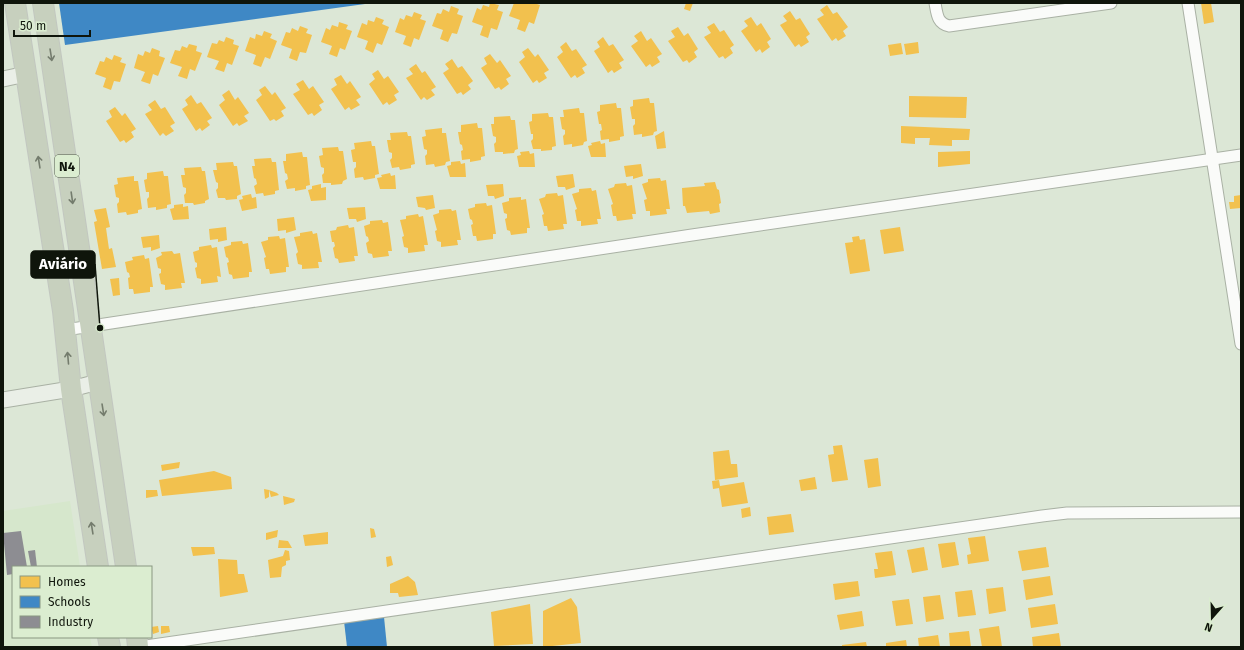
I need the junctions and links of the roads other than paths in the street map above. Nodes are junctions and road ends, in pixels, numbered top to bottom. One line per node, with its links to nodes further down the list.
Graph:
1 (15, 3): 6 (highway, N4)
2 (43, 3): 10 (highway, N4, one-way to 10)
3 (935, 3): 4 (street)
4 (1111, 3)
5 (1188, 3): 9 (street)
6 (26, 74): 7 (street); 11 (highway, N4, one-way to 6)
7 (3, 79)
8 (1241, 155): 9 (street)
9 (1212, 160): 10 (street); 12 (street)
10 (90, 326): 11 (street); 13 (highway, N4)
11 (65, 330): 14 (highway, N4, one-way to 11)
12 (1241, 344)
13 (98, 382): 14 (street); 18 (highway, N4, one-way to 18)
14 (71, 389): 15 (street); 17 (highway, N4, one-way to 14)
15 (3, 400)
16 (1241, 512): 19 (street)
17 (98, 566)
18 (126, 566)
19 (139, 647)

